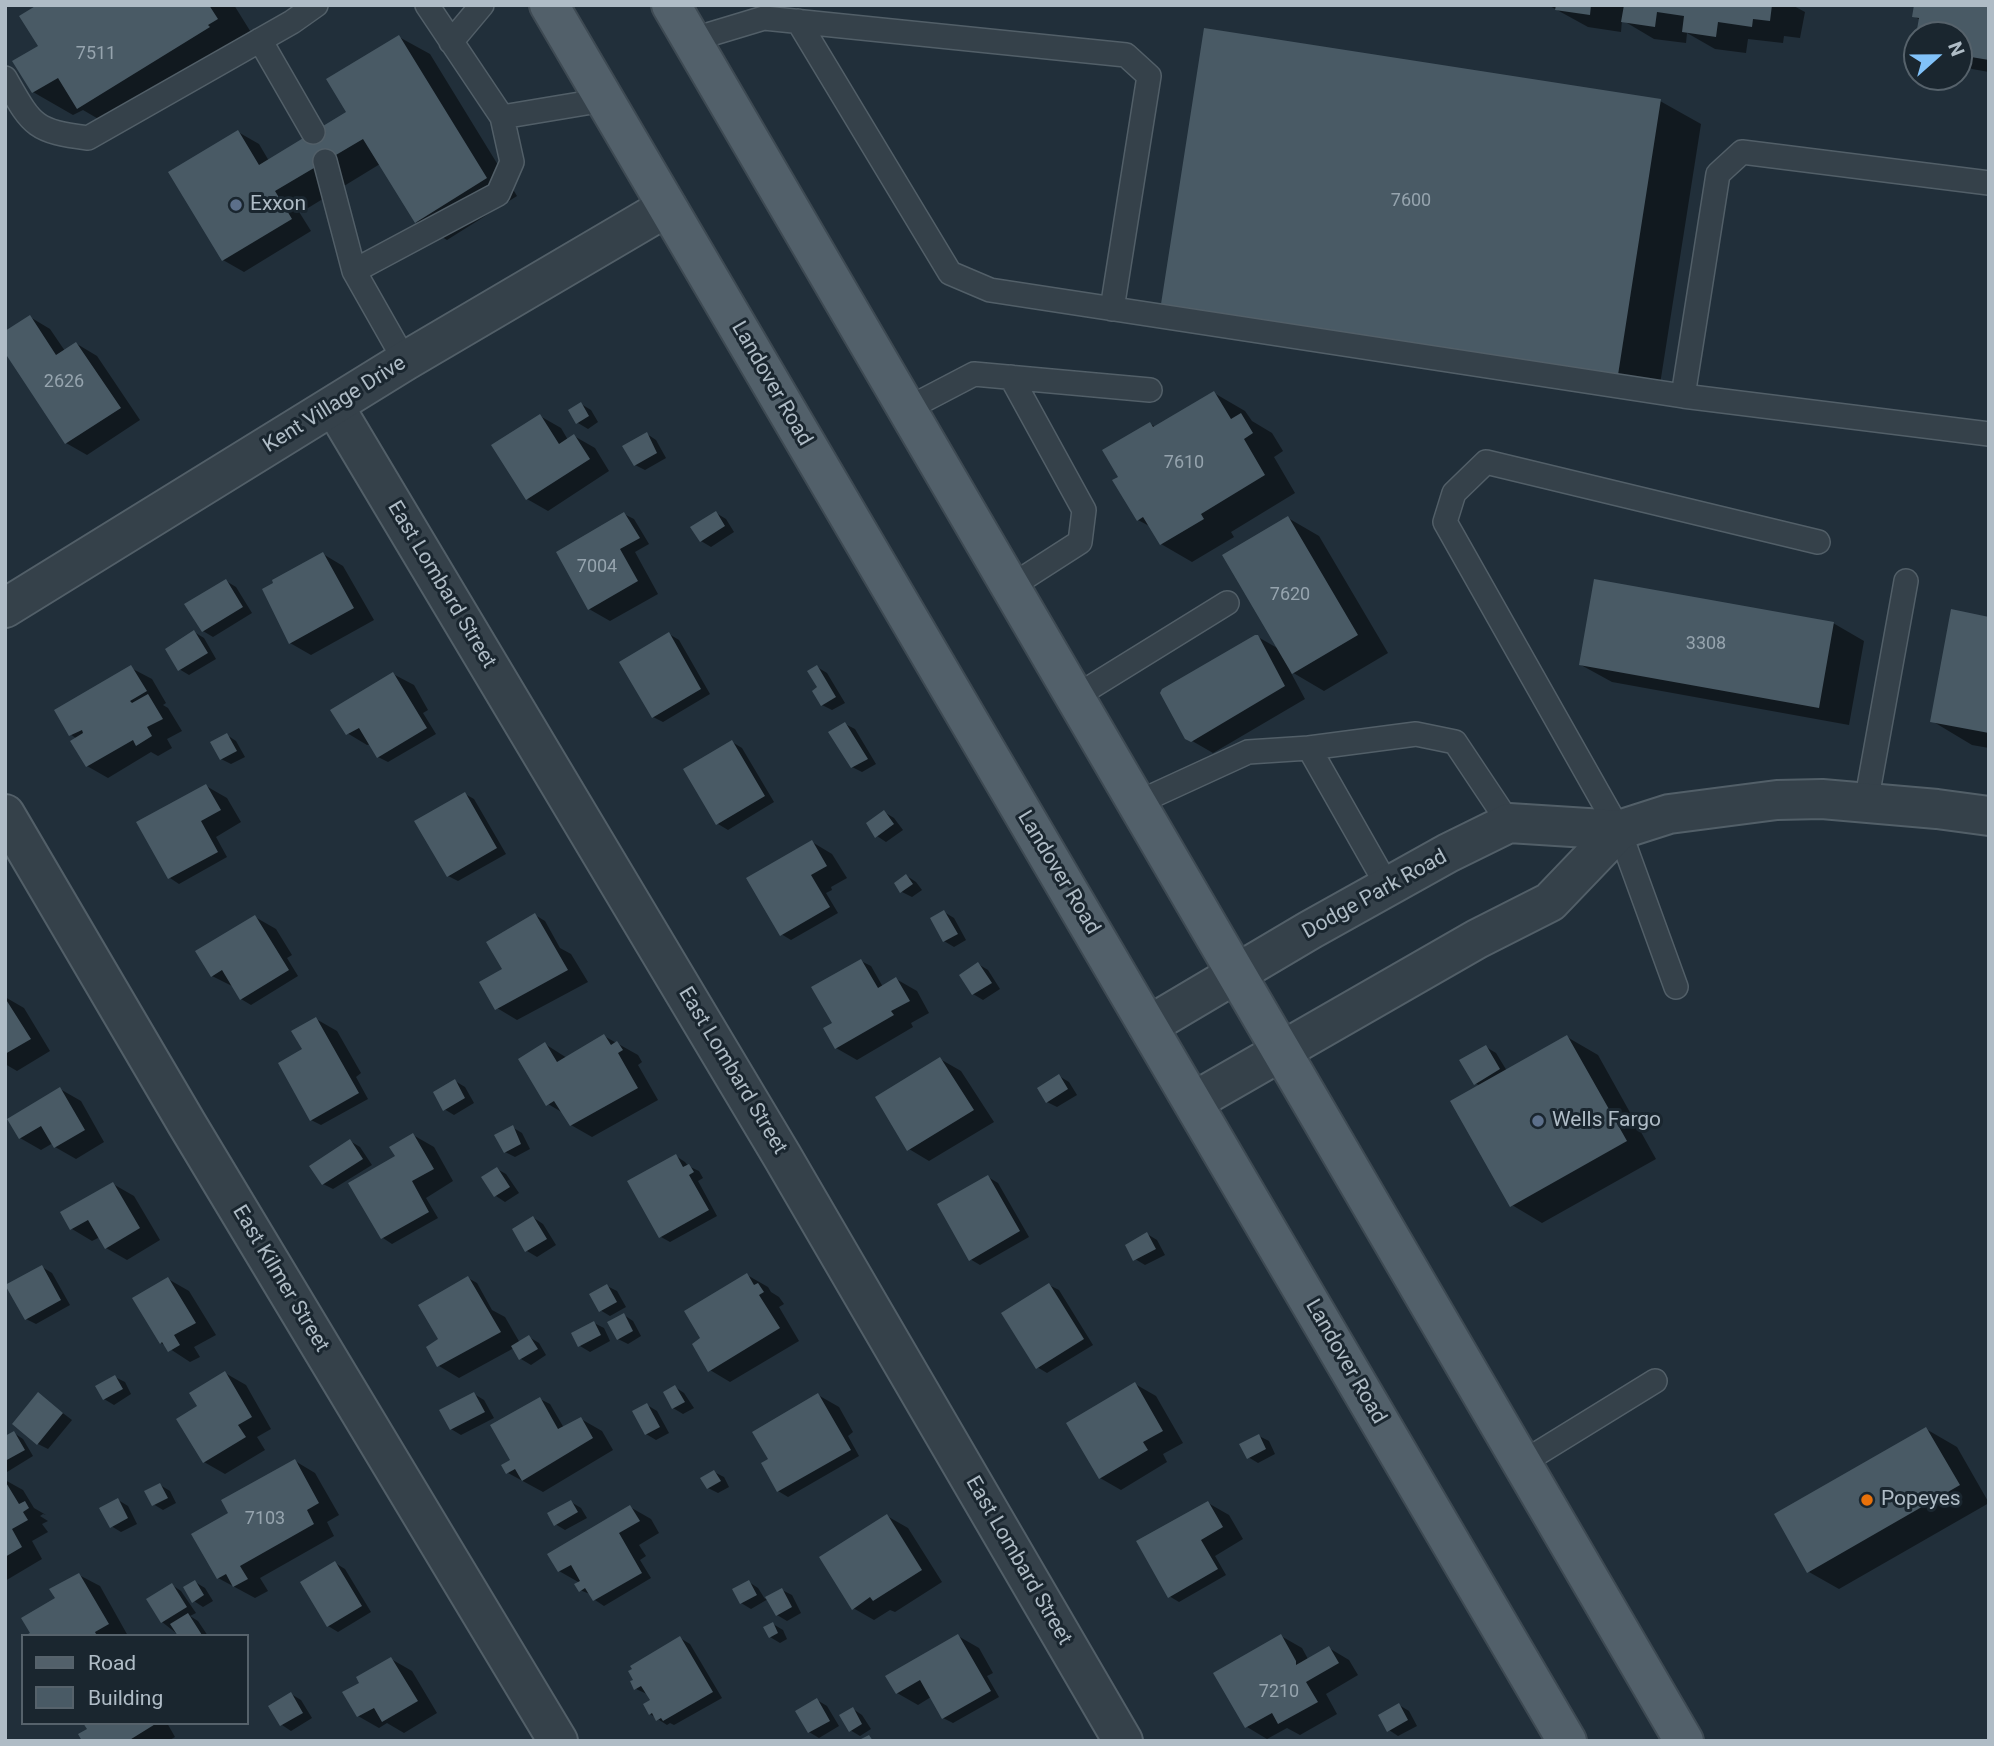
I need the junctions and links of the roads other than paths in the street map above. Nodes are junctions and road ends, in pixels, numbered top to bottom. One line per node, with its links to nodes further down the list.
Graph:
1 (316, 5): 6 (lane)
2 (427, 5): 10 (lane)
3 (482, 5): 10 (lane)
4 (549, 5): 12 (main road, Landover Road)
5 (671, 5): 9 (main road)
6 (292, 14): 8 (lane)
7 (798, 21): 9 (lane); 19 (lane); 19 (lane)
8 (260, 40): 11 (lane); 14 (lane)
9 (691, 40): 25 (main road)
10 (452, 42): 13 (lane)
11 (5, 78)
12 (604, 100): 13 (lane); 17 (main road, Landover Road)
13 (502, 117): 18 (lane)
14 (313, 132)
15 (325, 161): 18 (lane)
16 (1989, 183): 23 (lane)
17 (667, 207): 20 (street, Kent Village Drive); 43 (main road, Landover Road)
18 (354, 271): 20 (lane)
19 (1112, 309): 23 (lane)
20 (404, 361): 24 (street, Kent Village Drive)
21 (1011, 377): 22 (lane); 25 (lane); 29 (lane)
22 (1150, 390)
23 (1683, 397): 26 (lane)
24 (334, 405): 31 (street, Kent Village Drive); 49 (street, East Lombard Street)
25 (907, 409): 29 (main road)
26 (1989, 435)
27 (1818, 542): 39 (lane)
28 (1906, 581): 35 (lane)
29 (1010, 587): 32 (main road)
30 (1227, 603): 32 (lane)
31 (5, 608)
32 (1075, 697): 34 (main road)
33 (1309, 748): 34 (lane); 38 (lane); 40 (lane)
34 (1137, 803): 41 (main road)
35 (1866, 803): 37 (street, Dodge Park Road); 39 (street, Dodge Park Road)
36 (5, 814): 48 (street, East Kilmer Street)
37 (1989, 816)
38 (1509, 823): 39 (street, Dodge Park Road); 40 (street, Dodge Park Road)
39 (1619, 830): 42 (lane); 44 (street, Dodge Park Road)
40 (1388, 887): 41 (street, Dodge Park Road)
41 (1237, 974): 43 (street, Dodge Park Road); 44 (main road)
42 (1676, 987)
43 (1148, 1026): 45 (main road, Landover Road)
44 (1282, 1052): 45 (street, Dodge Park Road); 47 (main road)
45 (1192, 1102): 50 (main road, Landover Road)
46 (1655, 1381): 47 (lane)
47 (1522, 1463): 51 (main road)
48 (558, 1741)
49 (1124, 1741)
50 (1567, 1741)
51 (1684, 1741)

